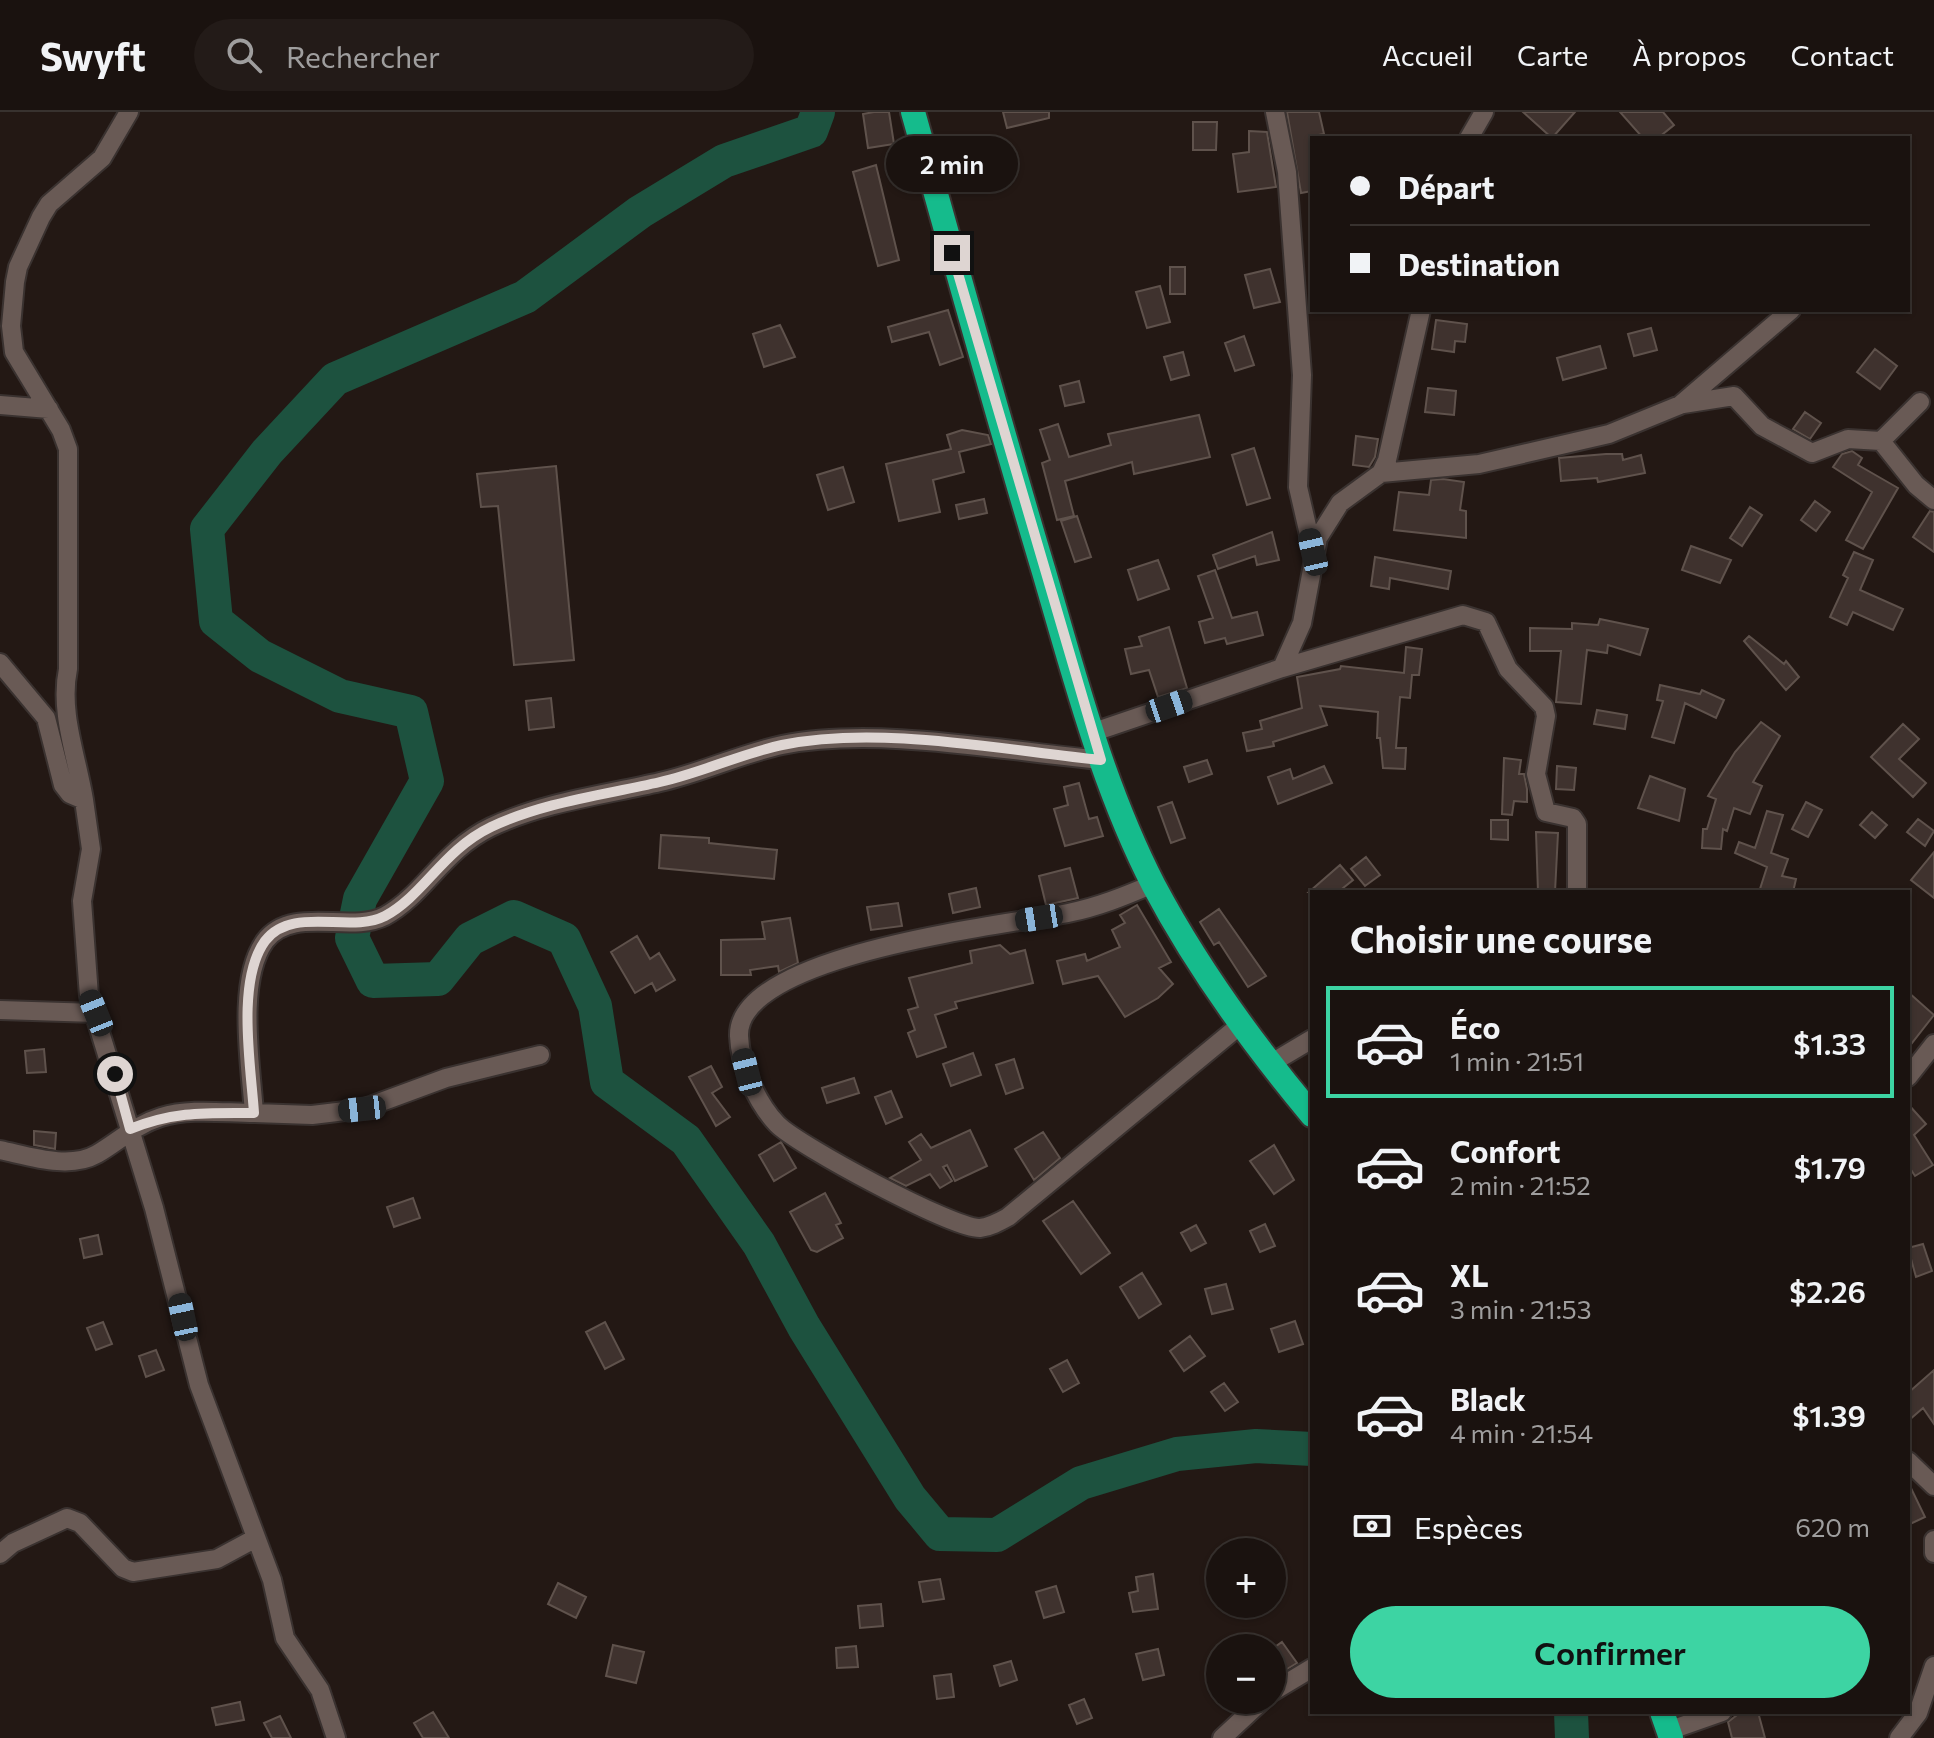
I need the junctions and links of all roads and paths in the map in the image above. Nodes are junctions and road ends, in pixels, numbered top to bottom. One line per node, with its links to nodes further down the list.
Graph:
1 (129, 112): 11 (street)
2 (913, 112): 18 (highway)
3 (1275, 112): 15 (street)
4 (1484, 112): 5 (street)
5 (1470, 136)
6 (1421, 312): 13 (street)
7 (1789, 312): 10 (street)
8 (1920, 402): 12 (street)
9 (0, 405): 11 (street)
10 (1680, 405): 12 (street); 13 (street)
11 (49, 409): 20 (street)
12 (1881, 441): 14 (street)
13 (1381, 473): 15 (street)
14 (1934, 500)
15 (1313, 552): 17 (street)
16 (0, 663): 20 (street)
17 (1282, 668): 18 (street); 22 (street)
18 (1091, 733): 19 (highway)
19 (1101, 760): 21 (highway); 31 (street)
20 (84, 800): 24 (street)
21 (1153, 884): 25 (highway); 25 (street)
22 (1577, 890)
23 (0, 1010): 24 (street)
24 (96, 1013): 33 (street)
25 (1239, 1026): 29 (highway)
26 (1310, 1040): 29 (street)
27 (1934, 1044): 30 (street)
28 (540, 1055): 31 (street)
29 (1270, 1064): 32 (highway)
30 (1910, 1074)
31 (254, 1113): 33 (street)
32 (1310, 1113)
33 (130, 1129): 34 (street); 37 (street)
34 (0, 1150)
35 (1910, 1463): 36 (street)
36 (1934, 1486)
37 (256, 1538): 40 (street); 47 (street)
38 (1934, 1540): 39 (street)
39 (1934, 1553)
40 (0, 1554)
41 (1934, 1666): 49 (street)
42 (1310, 1669): 43 (street)
43 (1286, 1684)
44 (1248, 1714): 48 (street)
45 (1715, 1714): 46 (street)
46 (1667, 1727)
47 (336, 1738)
48 (1222, 1738)
49 (1899, 1738)

